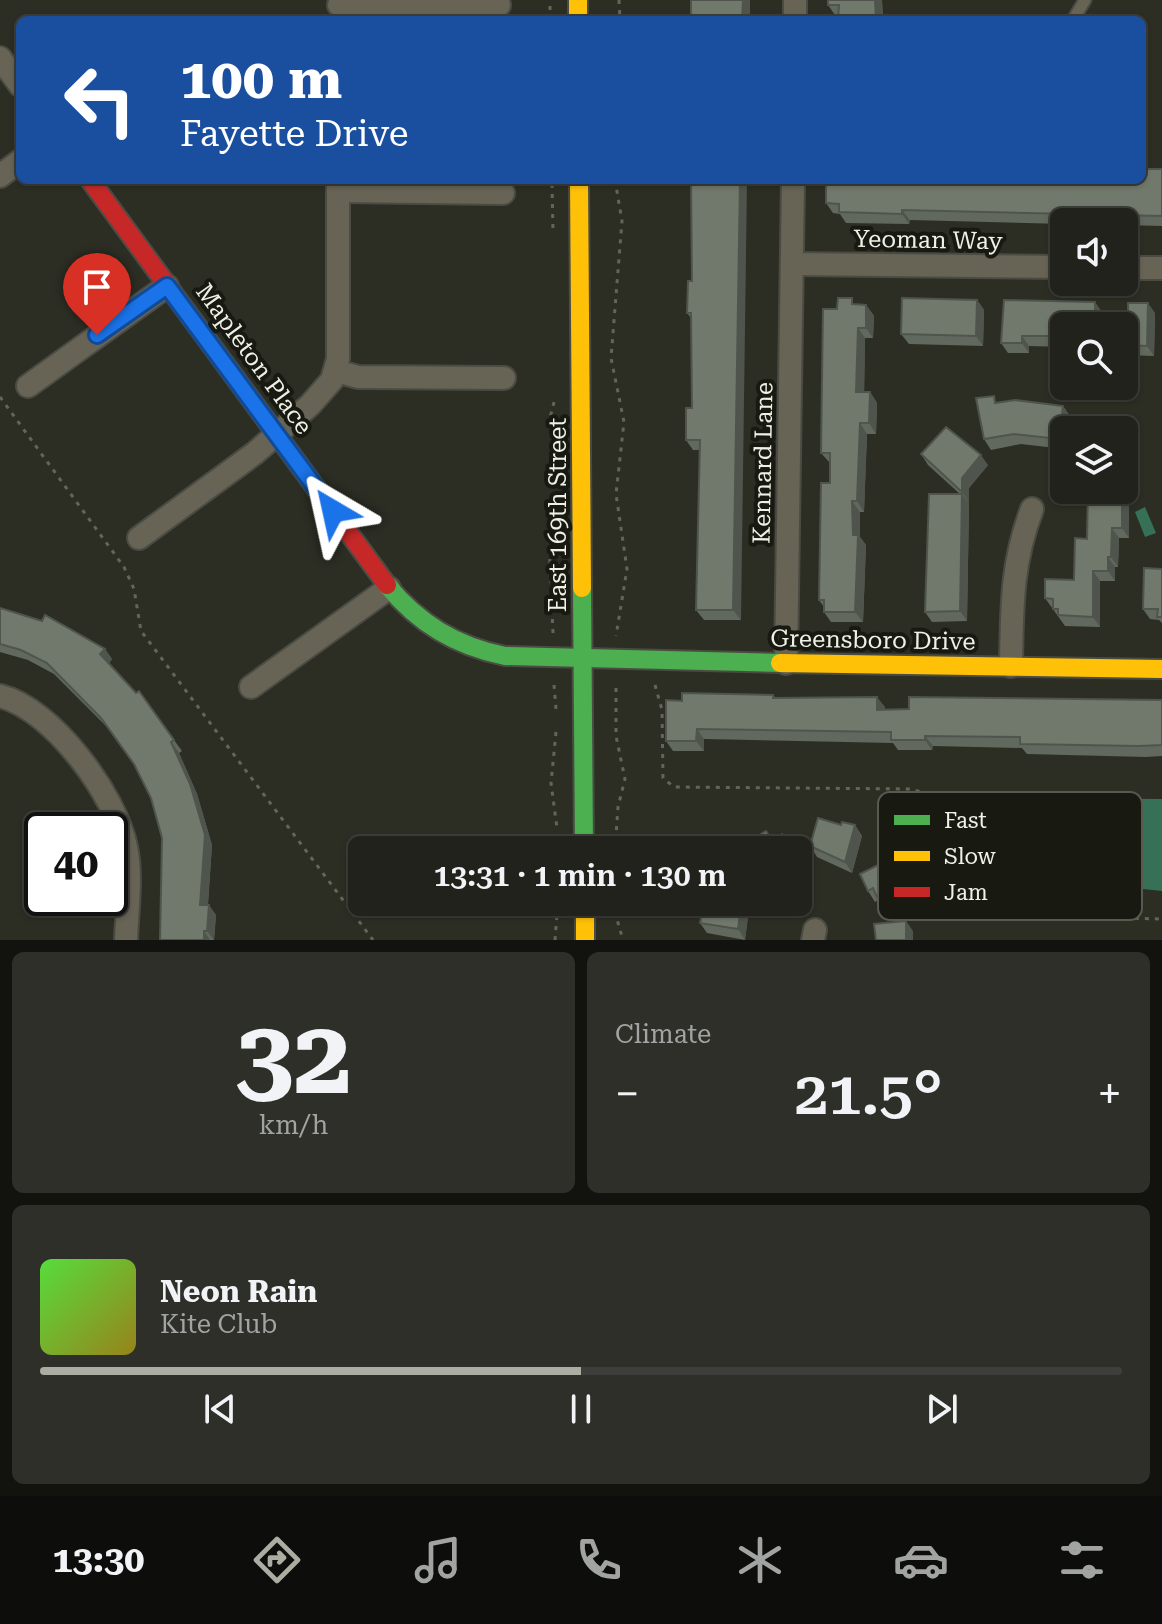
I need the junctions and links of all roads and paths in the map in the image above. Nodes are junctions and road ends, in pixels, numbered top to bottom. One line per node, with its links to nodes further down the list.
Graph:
1 (499, 5): 2 (street)
2 (339, 8)
3 (0, 58): 4 (street)
4 (16, 80)
5 (93, 184): 17 (street, Mapleton Place)
6 (553, 184): 12 (path)
7 (579, 184): 30 (street, East 169th Street)
8 (616, 184): 31 (path)
9 (793, 184): 13 (street, Kennard Lane)
10 (338, 186): 11 (street); 18 (street)
11 (503, 193)
12 (553, 236)
13 (792, 264): 14 (street, Yeoman Way); 32 (street, Kennard Lane)
14 (1050, 267)
15 (1138, 268): 16 (street)
16 (1162, 268)
17 (167, 286): 20 (street); 23 (street, Mapleton Place)
18 (336, 371): 19 (street); 23 (street)
19 (504, 378)
20 (28, 386)
21 (556, 392): 24 (path)
22 (0, 397): 50 (path)
23 (276, 434): 27 (street); 28 (street, Mapleton Place)
24 (555, 479)
25 (556, 500): 29 (path)
26 (1032, 509): 33 (street)
27 (139, 538)
28 (389, 588): 29 (street, Mapleton Place); 36 (street)
29 (554, 659): 30 (street, Mapleton Place); 38 (path)
30 (583, 659): 31 (street, Greensboro Drive); 42 (street, East 169th Street)
31 (614, 660): 32 (street, Greensboro Drive); 43 (path)
32 (786, 663): 33 (street, Greensboro Drive)
33 (1011, 666): 34 (street, Greensboro Drive)
34 (1162, 669)
35 (654, 682): 40 (path)
36 (251, 687)
37 (0, 696): 49 (street)
38 (556, 712)
39 (558, 727): 41 (path)
40 (921, 792)
41 (558, 836)
42 (584, 836)
43 (616, 836)
44 (557, 916): 51 (path)
45 (585, 916): 52 (street)
46 (616, 916): 53 (path)
47 (1142, 919): 48 (path)
48 (1162, 919)
49 (126, 940)
50 (373, 940)
51 (555, 940)
52 (585, 940)
53 (623, 940)

